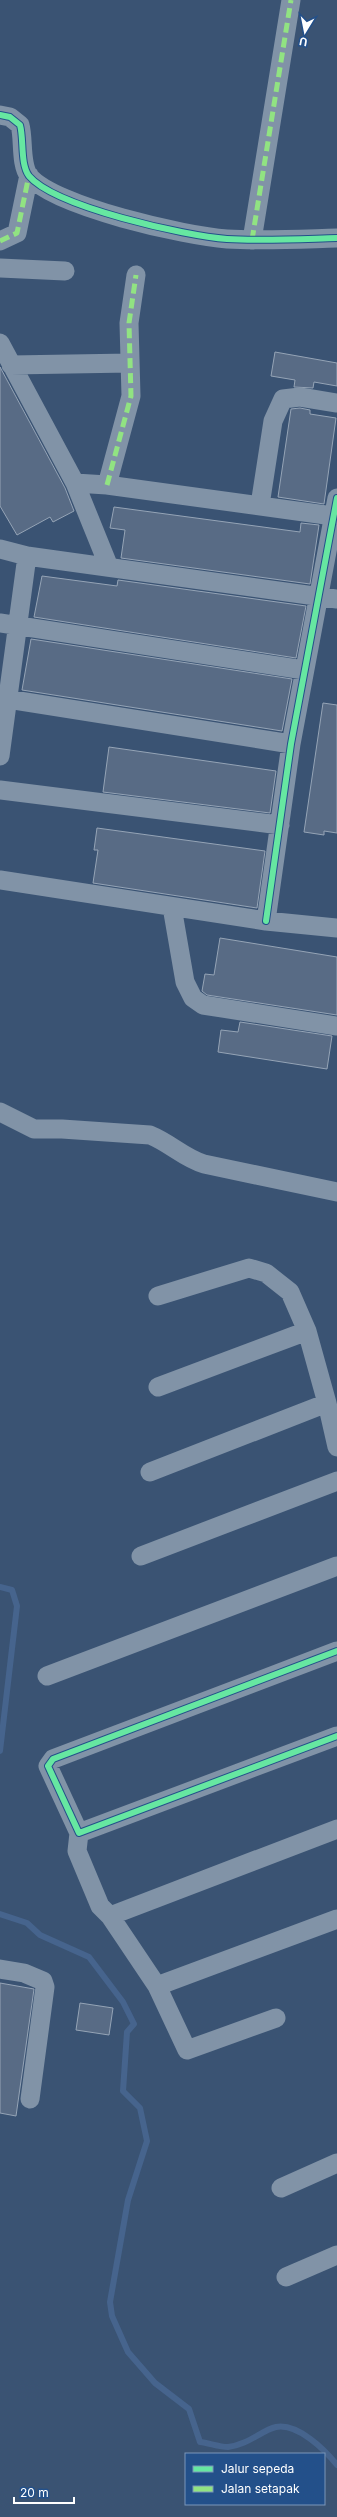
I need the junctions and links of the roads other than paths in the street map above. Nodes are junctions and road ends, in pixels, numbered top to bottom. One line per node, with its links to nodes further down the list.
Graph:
1 (292, 0): 5 (street)
2 (0, 114): 3 (street)
3 (29, 175): 5 (street); 6 (street)
4 (337, 238): 5 (street)
5 (252, 240)
6 (0, 241)
7 (0, 268): 8 (street)
8 (65, 271)
9 (136, 275): 11 (street)
10 (0, 343): 12 (street)
11 (130, 363): 12 (street); 15 (street)
12 (11, 365): 14 (street)
13 (337, 403): 17 (street)
14 (75, 483): 15 (street); 21 (street)
15 (107, 485): 17 (street)
16 (337, 498): 18 (street)
17 (260, 505): 18 (street)
18 (333, 516): 22 (street)
19 (0, 549): 20 (street)
20 (27, 556): 21 (street); 23 (street)
21 (109, 567): 22 (street)
22 (328, 598): 24 (street)
23 (9, 623): 24 (street); 25 (street)
24 (304, 670): 26 (street)
25 (5, 698): 26 (street); 27 (street)
26 (291, 744): 29 (street)
27 (0, 756)
28 (0, 790): 29 (street)
29 (280, 825): 32 (street)
30 (0, 880): 31 (street)
31 (172, 908): 32 (street); 34 (street)
32 (266, 921): 33 (street)
33 (337, 928)
34 (337, 1026)
35 (0, 1112): 36 (street)
36 (337, 1192)
37 (158, 1296): 38 (street)
38 (307, 1331): 39 (street); 40 (street)
39 (158, 1387)
40 (327, 1403): 41 (street); 42 (street)
41 (337, 1447)
42 (150, 1472)
43 (337, 1481): 44 (street)
44 (141, 1556)
45 (337, 1566): 47 (street)
46 (337, 1651): 50 (street)
47 (47, 1676)
48 (337, 1736): 50 (street)
49 (337, 1829): 51 (street)
50 (79, 1833): 51 (street)
51 (110, 1916): 54 (street)
52 (337, 1919): 54 (street)
53 (0, 1969): 56 (street)
54 (157, 1986): 55 (street)
55 (276, 2018)
56 (30, 2099)
57 (337, 2163): 58 (street)
58 (281, 2188)
59 (337, 2255): 60 (street)
60 (286, 2277)

